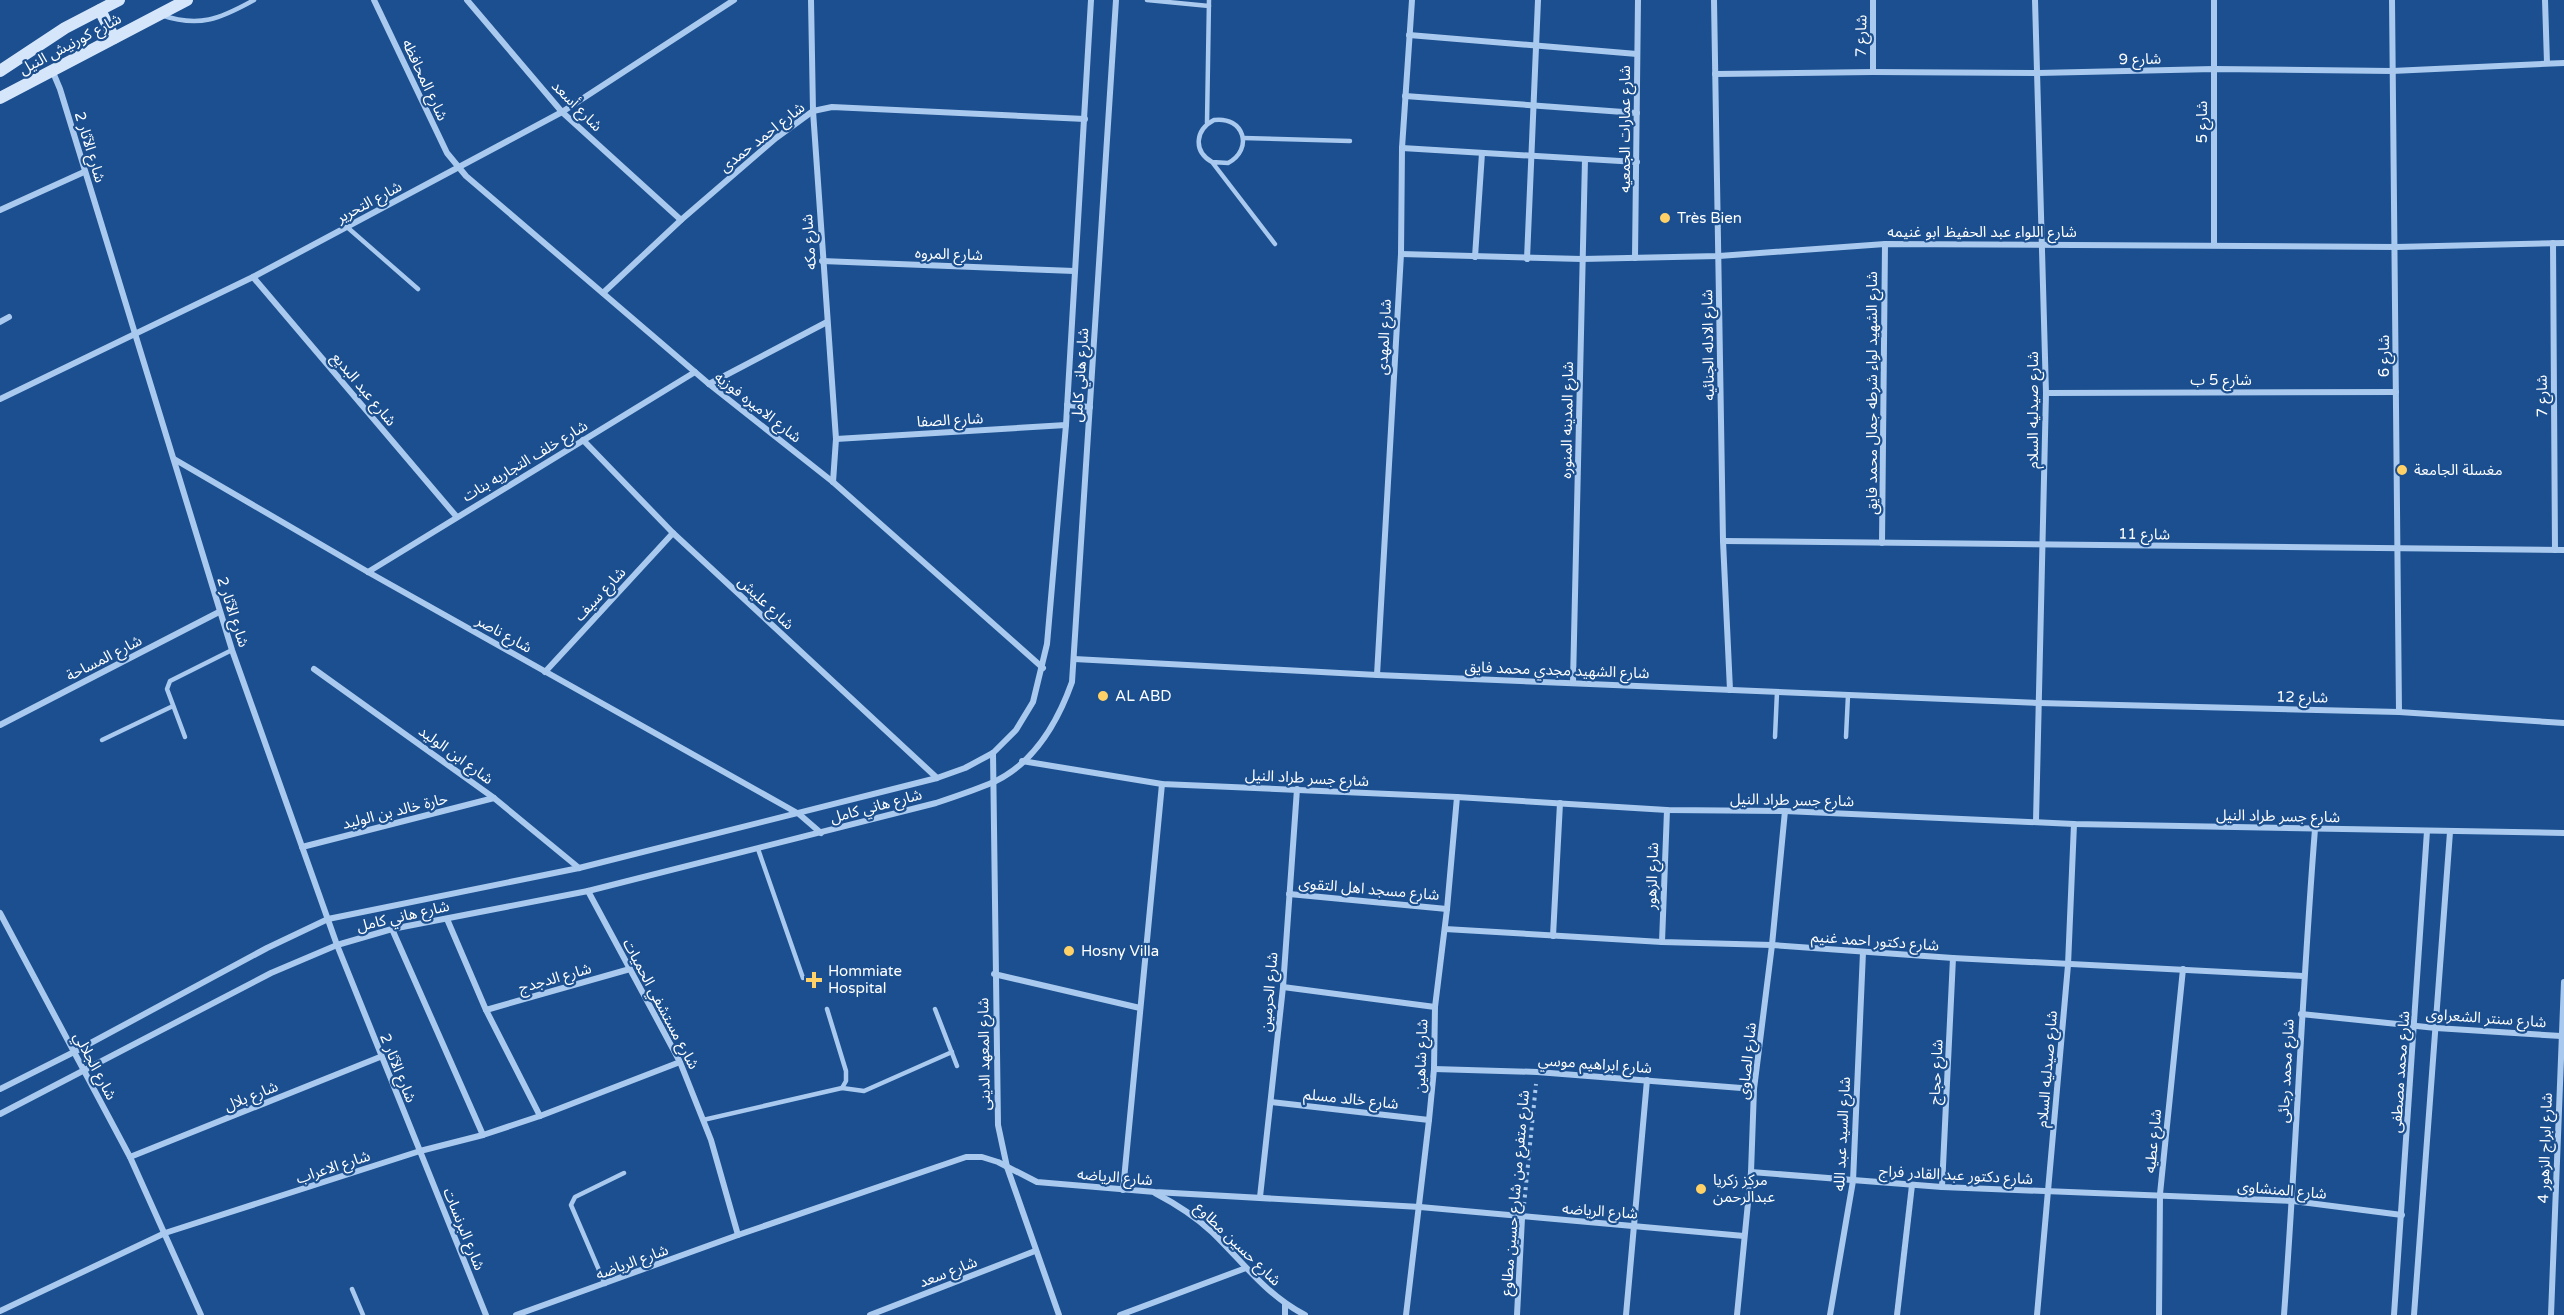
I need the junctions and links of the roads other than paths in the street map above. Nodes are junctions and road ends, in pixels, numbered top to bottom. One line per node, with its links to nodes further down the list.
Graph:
1 (119, 0): 22 (main road, شارع كورنيش النيل)
2 (187, 0): 23 (main road, شارع كورنيش النيل)
3 (254, 0): 23 (lane)
4 (374, 0): 53 (street, شارع المحافظه)
5 (466, 0): 40 (street, شارع أسعد)
6 (734, 0): 40 (street, شارع التحرير)
7 (811, 0): 41 (street, شارع مكه)
8 (1091, 0): 43 (street, شارع هاني كامل)
9 (1116, 0): 86 (street, شارع هاني كامل)
10 (1147, 0): 21 (lane)
11 (1209, 0): 21 (lane)
12 (1412, 0): 24 (street, شارع المهدى)
13 (1538, 0): 26 (street)
14 (1638, 0): 27 (street, شارع عمارات الجمعيه)
15 (1714, 0): 36 (street, شارع الادله الجنائيه)
16 (1873, 0): 34 (street, شارع 7)
17 (2035, 0): 35 (street, شارع صيدليه السلام)
18 (2214, 0): 30 (street, شارع 5)
19 (2392, 0): 33 (street, شارع 6)
20 (2545, 0): 28 (street)
21 (1209, 6): 44 (lane)
22 (100, 10): 25 (main road); 32 (main road, شارع كورنيش النيل)
23 (159, 15): 25 (main road, شارع كورنيش النيل)
24 (1409, 35): 26 (street); 37 (street, شارع المهدى)
25 (114, 38): 31 (main road, شارع كورنيش النيل)
26 (1536, 45): 27 (street); 39 (street)
27 (1637, 54): 42 (street, شارع عمارات الجمعيه)
28 (2547, 63): 29 (street, شارع 9); 33 (street, شارع 9)
29 (2564, 63)
30 (2214, 69): 33 (street, شارع 9); 35 (street, شارع 9); 63 (street, شارع 5)
31 (51, 70): 38 (main road, شارع كورنيش النيل); 54 (street, شارع الآثار 2)
32 (0, 71)
33 (2392, 71): 64 (street, شارع 6)
34 (1873, 72): 35 (street, شارع 9); 36 (street, شارع 9)
35 (2038, 73): 62 (street, شارع صيدليه السلام)
36 (1715, 74): 66 (street, شارع الادله الجنائيه)
37 (1405, 96): 39 (street); 47 (street, شارع المهدى)
38 (0, 98)
39 (1534, 105): 42 (street); 49 (street)
40 (562, 111): 53 (street, شارع التحرير); 56 (street, شارع أسعد)
41 (813, 111): 43 (street, شارع احمد حمدى); 56 (street, شارع احمد حمدى); 71 (street, شارع مكه)
42 (1637, 113): 52 (street, شارع عمارات الجمعيه)
43 (1085, 119): 72 (street, شارع هاني كامل)
44 (1207, 123): 45 (lane); 51 (lane)
45 (1243, 138): 46 (lane); 51 (lane)
46 (1350, 141)
47 (1402, 148): 48 (street); 65 (street, شارع المهدى)
48 (1482, 153): 49 (street); 67 (street)
49 (1532, 156): 50 (street); 69 (street)
50 (1585, 159): 52 (street); 70 (street, شارع المدينه المنوره)
51 (1212, 162): 60 (lane)
52 (1637, 162): 68 (street, شارع عمارات الجمعيه)
53 (458, 168): 57 (street, شارع التحرير); 75 (street, شارع الاميره فوزيه)
54 (84, 172): 55 (street); 79 (street, شارع الآثار 2)
55 (0, 210)
56 (681, 220): 75 (street, شارع احمد حمدى)
57 (347, 227): 73 (street, شارع التحرير); 74 (lane)
58 (2553, 243): 59 (street, شارع اللواء عبد الحفيظ ابو غنيمه); 64 (street, شارع اللواء عبد الحفيظ ابو غنيمه); 98 (street, شارع 7)
59 (2564, 243)
60 (1275, 244)
61 (1885, 244): 62 (street, شارع اللواء عبد الحفيظ ابو غنيمه); 66 (street, شارع اللواء عبد الحفيظ ابو غنيمه); 95 (street, شارع الشهيد لواء شرطه جمال محمد فايق)
62 (2041, 244): 63 (street, شارع اللواء عبد الحفيظ ابو غنيمه); 83 (street, شارع صيدليه السلام)
63 (2214, 244): 64 (street, شارع اللواء عبد الحفيظ ابو غنيمه)
64 (2396, 247): 82 (street, شارع 6)
65 (1401, 254): 67 (street, شارع اللواء عبد الحفيظ ابو غنيمه); 107 (street, شارع المهدى)
66 (1719, 256): 68 (street, شارع اللواء عبد الحفيظ ابو غنيمه); 94 (street, شارع الادله الجنائيه)
67 (1475, 257): 69 (street, شارع اللواء عبد الحفيظ ابو غنيمه)
68 (1635, 258): 70 (street, شارع اللواء عبد الحفيظ ابو غنيمه)
69 (1527, 259): 70 (street, شارع اللواء عبد الحفيظ ابو غنيمه)
70 (1582, 259): 108 (street, شارع المدينه المنوره)
71 (822, 261): 72 (street, شارع المروه); 78 (street, شارع مكه)
72 (1074, 271): 85 (street, شارع هاني كامل)
73 (254, 277): 79 (street, شارع التحرير); 92 (street, شارع عبد البديع)
74 (418, 289)
75 (603, 293): 80 (street, شارع الاميره فوزيه)
76 (9, 317): 77 (street)
77 (0, 322)
78 (827, 322): 81 (street); 88 (street, شارع مكه)
79 (136, 333): 84 (street, شارع التحرير); 90 (street, شارع الآثار 2)
80 (695, 372): 81 (street, شارع الاميره فوزيه); 89 (street, شارع خلف التجاريه بنات)
81 (709, 384): 91 (street, شارع الاميره فوزيه)
82 (2396, 392): 83 (street, شارع 5 ب); 97 (street, شارع 6)
83 (2046, 393): 96 (street, شارع صيدليه السلام)
84 (0, 399)
85 (1067, 405): 86 (street); 87 (street, شارع هاني كامل)
86 (1090, 407): 103 (street, شارع هاني كامل)
87 (1066, 425): 88 (street, شارع الصفا); 104 (street, شارع هاني كامل)
88 (836, 439): 91 (street, شارع مكه)
89 (584, 440): 92 (street, شارع خلف التجاريه بنات); 93 (street, شارع عليش)
90 (174, 458): 100 (street, شارع ناصر); 101 (street, شارع الآثار 2)
91 (833, 482): 104 (street, شارع الاميره فوزيه)
92 (456, 516): 100 (street, شارع خلف التجاريه بنات)
93 (673, 533): 106 (street, شارع سيف); 123 (street, شارع عليش)
94 (1723, 541): 95 (street, شارع 11); 109 (street, شارع الادله الجنائيه)
95 (1882, 543): 96 (street, شارع 11)
96 (2044, 545): 97 (street, شارع 11); 112 (street, شارع صيدليه السلام)
97 (2399, 549): 98 (street, شارع 11); 114 (street, شارع 6)
98 (2555, 550): 99 (street, شارع 11)
99 (2564, 550)
100 (368, 572): 106 (street, شارع ناصر)
101 (219, 612): 102 (street, شارع الآثار 2); 116 (street, شارع المساحة)
102 (232, 650): 113 (lane); 140 (street, شارع الآثار 2)
103 (1074, 659): 107 (street, شارع الشهيد مجدي محمد فايق); 122 (street, شارع هاني كامل)
104 (1043, 668): 121 (street, شارع هاني كامل)
105 (314, 669): 128 (street, شارع ابن الوليد)
106 (545, 672): 132 (street, شارع ناصر)
107 (1377, 675): 108 (street, شارع الشهيد مجدي محمد فايق)
108 (1573, 682): 109 (street, شارع الشهيد مجدي محمد فايق)
109 (1730, 690): 110 (street, شارع الشهيد مجدي محمد فايق)
110 (1777, 692): 111 (street, شارع الشهيد مجدي محمد فايق); 117 (lane)
111 (1848, 695): 112 (street, شارع الشهيد مجدي محمد فايق); 119 (lane)
112 (2039, 703): 114 (street, شارع 12); 133 (street, شارع صيدليه السلام)
113 (173, 706): 118 (lane); 120 (lane)
114 (2399, 712): 115 (street, شارع 12)
115 (2564, 723)
116 (0, 725)
117 (1775, 736)
118 (185, 737)
119 (1846, 737)
120 (102, 740)
121 (993, 753): 123 (street, شارع هاني كامل); 124 (street, شارع المعهد الدينى)
122 (1022, 762): 124 (street, شارع هاني كامل); 125 (street, شارع جسر طراد النيل)
123 (937, 778): 132 (street, شارع هاني كامل)
124 (992, 783): 138 (street, شارع هاني كامل); 160 (street, شارع المعهد الدينى)
125 (1162, 784): 126 (street, شارع جسر طراد النيل); 166 (street)
126 (1297, 789): 127 (street, شارع جسر طراد النيل); 144 (street, شارع الحرمين)
127 (1457, 797): 129 (street, شارع جسر طراد النيل); 145 (street, شارع شاهين)
128 (494, 798): 140 (street, حارة خالد بن الوليد); 142 (street, شارع ابن الوليد)
129 (1560, 803): 130 (street, شارع جسر طراد النيل); 151 (street)
130 (1667, 810): 131 (street, شارع جسر طراد النيل); 152 (street, شارع الزهور)
131 (1785, 811): 133 (street, شارع جسر طراد النيل); 154 (street, شارع الصاوى)
132 (799, 814): 138 (street, شارع ناصر); 142 (street, شارع هاني كامل)
133 (2036, 821): 134 (street, شارع جسر طراد النيل)
134 (2074, 824): 135 (street, شارع جسر طراد النيل); 157 (street, شارع صيدليه السلام)
135 (2315, 829): 136 (street, شارع جسر طراد النيل); 161 (street, شارع محمد رجائى)
136 (2427, 831): 137 (street, شارع جسر طراد النيل); 171 (street, شارع محمد مصطفى)
137 (2450, 832): 139 (street, شارع جسر طراد النيل); 172 (street)
138 (820, 833): 141 (street, شارع هاني كامل)
139 (2564, 833)
140 (302, 847): 147 (street, شارع الآثار 2)
141 (758, 849): 143 (street, شارع هاني كامل); 162 (lane)
142 (579, 868): 147 (street, شارع هاني كامل)
143 (588, 891): 148 (street, شارع هاني كامل); 158 (street, شارع مستشفي الحميات)
144 (1289, 894): 145 (street, شارع مسجد اهل التقوى); 164 (street, شارع الحرمين)
145 (1448, 909): 150 (street, شارع شاهين)
146 (0, 913): 174 (street, شارع الجلالي)
147 (328, 919): 153 (street, شارع الآثار 2); 174 (street, شارع هاني كامل)
148 (447, 919): 149 (street, شارع هاني كامل); 169 (street)
149 (392, 929): 153 (street, شارع هاني كامل); 190 (street)
150 (1445, 929): 151 (street, شارع دكتور احمد غنيم); 165 (street, شارع شاهين)
151 (1553, 936): 152 (street, شارع دكتور احمد غنيم)
152 (1662, 942): 154 (street, شارع دكتور احمد غنيم)
153 (337, 945): 176 (street, شارع الآثار 2); 180 (street, شارع هاني كامل)
154 (1772, 945): 155 (street, شارع دكتور احمد غنيم); 184 (street, شارع الصاوى)
155 (1863, 952): 156 (street, شارع دكتور احمد غنيم); 196 (street, شارع السيد عبد الله)
156 (1953, 958): 157 (street, شارع دكتور احمد غنيم); 198 (street, شارع حجاج)
157 (2068, 965): 159 (street, شارع دكتور احمد غنيم); 200 (street, شارع صيدليه السلام)
158 (630, 969): 169 (street, شارع الدجدج); 177 (street, شارع مستشفي الحميات)
159 (2183, 969): 161 (street, شارع دكتور احمد غنيم); 202 (street, شارع عطيه)
160 (994, 974): 166 (street); 193 (street, شارع المعهد الدينى)
161 (2303, 976): 170 (street, شارع محمد رجائى)
162 (803, 978)
163 (2564, 982): 173 (street, شارع ابراج الزهور 4)
164 (1283, 987): 165 (street); 185 (street, شارع الحرمين)
165 (1435, 1007): 179 (street, شارع شاهين)
166 (1140, 1008): 199 (street)
167 (826, 1009): 182 (lane)
168 (935, 1009): 175 (lane)
169 (486, 1011): 187 (street)
170 (2301, 1014): 171 (street, شارع سنتر الشعراوى); 204 (street, شارع محمد رجائى)
171 (2415, 1024): 172 (street, شارع سنتر الشعراوى); 206 (street, شارع محمد مصطفى)
172 (2436, 1028): 173 (street, شارع سنتر الشعراوى); 237 (street)
173 (2561, 1036): 238 (street, شارع ابراج الزهور 4)
174 (74, 1052): 180 (street, شارع الجلالي); 183 (street, شارع هاني كامل)
175 (952, 1052): 178 (lane); 182 (lane)
176 (380, 1057): 191 (street, شارع الآثار 2); 192 (street, شارع بلال)
177 (680, 1062): 187 (street, شارع الاعراب); 188 (street, شارع مستشفي الحميات)
178 (957, 1066)
179 (1434, 1069): 181 (street, شارع ابراهيم موسي); 189 (street, شارع شاهين)
180 (84, 1071): 186 (street, شارع هاني كامل); 192 (street, شارع الجلالي)
181 (1647, 1080): 184 (street, شارع ابراهيم موسي); 208 (street)
182 (842, 1088): 188 (lane)
183 (0, 1089)
184 (1755, 1089): 194 (street, شارع الصاوى)
185 (1271, 1102): 189 (street, شارع خالد مسلم); 203 (street, شارع الحرمين)
186 (0, 1114)
187 (540, 1116): 190 (street, شارع الاعراب)
188 (703, 1120): 210 (street, شارع مستشفي الحميات)
189 (1429, 1120): 205 (street, شارع شاهين)
190 (483, 1135): 191 (street, شارع الاعراب)
191 (420, 1151): 209 (street, شارع الاعراب); 220 (street, شارع البرنسات)
192 (130, 1156): 209 (street, شارع الجلالي)
193 (1007, 1167): 199 (street, شارع الرياضه); 210 (street, شارع الرياضه); 212 (street, شارع المعهد الدينى)
194 (1751, 1172): 196 (street, شارع دكتور عبد القادر فراج); 211 (street, شارع الصاوى)
195 (624, 1173): 214 (lane)
196 (1853, 1181): 197 (street, شارع دكتور عبد القادر فراج); 231 (street, شارع السيد عبد الله)
197 (1912, 1185): 198 (street, شارع دكتور عبد القادر فراج); 232 (street)
198 (1942, 1187): 200 (street, شارع دكتور عبد القادر فراج)
199 (1124, 1190): 201 (street, شارع الرياضه)
200 (2048, 1191): 202 (street, شارع دكتور عبد القادر فراج); 233 (street, شارع صيدليه السلام)
201 (1155, 1192): 203 (street, شارع الرياضه); 213 (street, شارع حسين مطاوع)
202 (2160, 1194): 204 (street, شارع المنشاوى); 234 (street, شارع عطيه)
203 (1260, 1197): 205 (street, شارع الرياضه)
204 (2293, 1201): 206 (street, شارع المنشاوى); 235 (street, شارع محمد رجائى)
205 (1420, 1207): 207 (street, شارع الرياضه); 227 (street, شارع شاهين)
206 (2402, 1215): 236 (street, شارع محمد مصطفى)
207 (1522, 1218): 208 (street, شارع الرياضه); 228 (street, شارع متفرع من شارع حسين مطاوع)
208 (1633, 1226): 211 (street, شارع الرياضه); 229 (street)
209 (165, 1233): 217 (street, شارع الاعراب); 218 (street, شارع الجلالي)
210 (738, 1235): 214 (street, شارع الرياضه)
211 (1744, 1236): 230 (street, شارع الصاوى)
212 (1035, 1251): 222 (street, شارع سعد); 223 (street, شارع المعهد الدينى)
213 (1246, 1268): 216 (street, شارع حسين مطاوع); 224 (street)
214 (605, 1284): 221 (street, شارع الرياضه)
215 (352, 1289): 219 (lane)
216 (1285, 1304): 225 (street); 226 (street, شارع حسين مطاوع)
217 (0, 1311)
218 (201, 1315)
219 (363, 1315)
220 (486, 1315)
221 (516, 1315)
222 (870, 1315)
223 (1059, 1315)
224 (1120, 1315)
225 (1285, 1315)
226 (1305, 1315)
227 (1406, 1315)
228 (1517, 1315)
229 (1626, 1315)
230 (1737, 1315)
231 (1830, 1315)
232 (1897, 1315)
233 (2037, 1315)
234 (2159, 1315)
235 (2284, 1315)
236 (2394, 1315)
237 (2414, 1315)
238 (2551, 1315)

